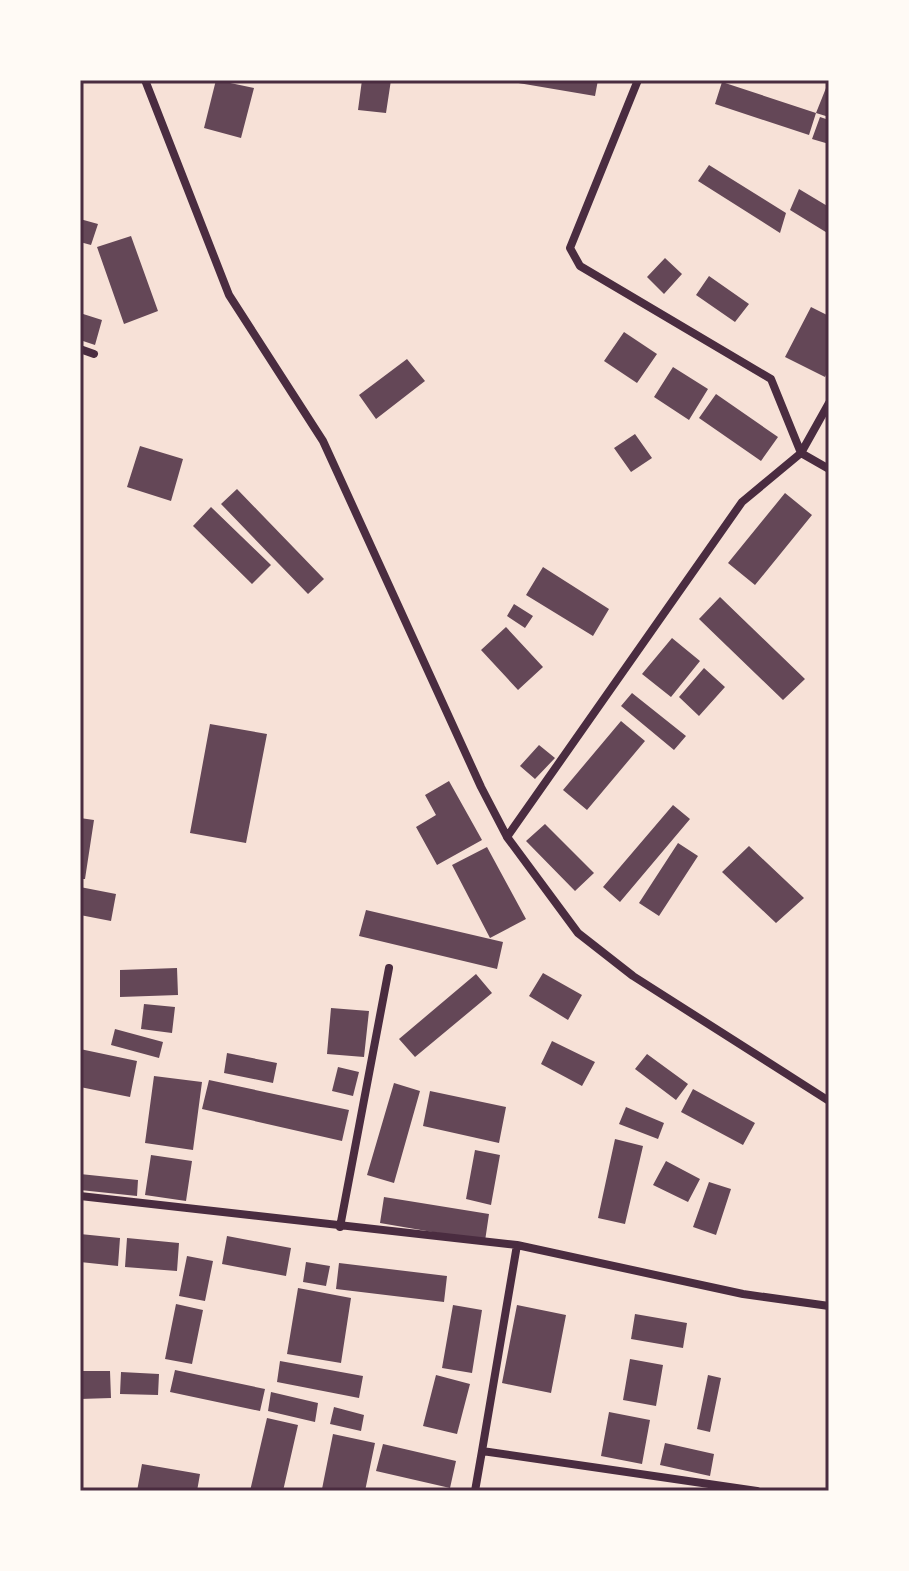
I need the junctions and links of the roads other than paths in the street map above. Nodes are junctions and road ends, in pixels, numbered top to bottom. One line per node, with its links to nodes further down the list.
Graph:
1 (145, 80): 8 (street)
2 (638, 80): 6 (street)
3 (80, 349): 4 (street)
4 (94, 354)
5 (829, 403): 6 (street)
6 (801, 453): 7 (street); 8 (street)
7 (829, 469)
8 (507, 837): 10 (street)
9 (389, 968): 12 (street)
10 (829, 1101)
11 (80, 1196): 12 (street)
12 (340, 1227): 13 (street)
13 (517, 1245): 14 (street); 15 (street)
14 (829, 1306)
15 (482, 1451): 16 (street); 17 (street)
16 (475, 1491)
17 (757, 1491)

